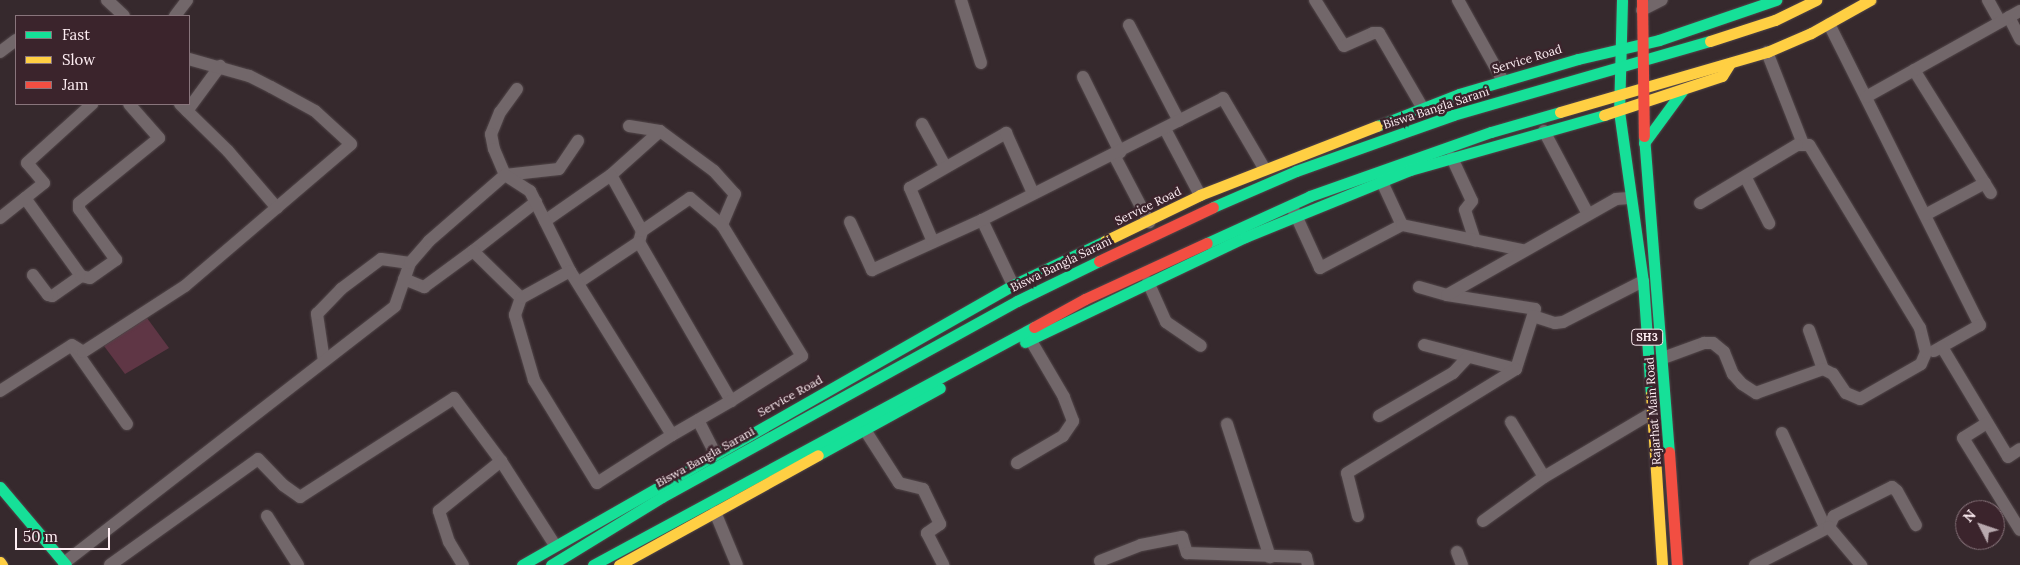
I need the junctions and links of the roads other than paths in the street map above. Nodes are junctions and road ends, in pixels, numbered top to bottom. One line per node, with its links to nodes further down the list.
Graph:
1 (107, 0): 13 (street)
2 (187, 0): 14 (street)
3 (961, 0): 26 (street)
4 (1315, 0): 43 (street)
5 (1458, 0): 32 (street)
6 (1622, 0): 21 (main road, SH3)
7 (1662, 0): 12 (street)
8 (1776, 0): 20 (main road, Service Road)
9 (1816, 0): 25 (main road)
10 (1870, 0): 16 (main road)
11 (1988, 0): 15 (street)
12 (1642, 5): 20 (main road, SH3)
13 (123, 15)
14 (176, 15)
15 (2010, 16): 18 (street); 30 (street)
16 (1829, 24): 23 (main road); 37 (street)
17 (1129, 25): 45 (street)
18 (2020, 39)
19 (15, 41): 22 (street)
20 (1643, 43): 21 (main road, Service Road); 25 (main road, SH3)
21 (1621, 50): 29 (main road, SH3); 32 (main road, Service Road)
22 (0, 52)
23 (1767, 52): 27 (main road); 53 (street)
24 (190, 59): 28 (street)
25 (1640, 62): 29 (main road, Biswa Bangla Sarani); 34 (main road, SH3)
26 (981, 63)
27 (1730, 63): 34 (main road); 35 (main road)
28 (220, 66): 38 (street); 69 (street)
29 (1620, 68): 36 (main road, SH3); 101 (main road, Biswa Bangla Sarani)
30 (1914, 70): 37 (street); 71 (street)
31 (1083, 77): 54 (street)
32 (1503, 81): 43 (main road, Service Road)
33 (517, 88): 58 (street)
34 (1642, 89): 36 (main road); 41 (main road, SH3)
35 (1683, 90): 41 (main road); 52 (main road)
36 (1621, 94): 44 (main road, SH3); 68 (main road)
37 (1866, 97): 71 (street)
38 (190, 100)
39 (91, 105): 64 (street)
40 (130, 105): 89 (street)
41 (1641, 105): 44 (main road); 52 (main road, Rajarhat Main Road / SH3)
42 (184, 107): 69 (street)
43 (1422, 107): 57 (main road, Service Road)
44 (1620, 111): 50 (main road); 65 (main road, Rajarhat Main Road / SH3)
45 (1179, 121): 48 (street); 57 (street)
46 (922, 124): 56 (street)
47 (630, 126): 49 (street)
48 (1165, 129): 54 (street); 63 (street)
49 (660, 131): 59 (street); 79 (street)
50 (1544, 131): 55 (main road); 70 (street)
51 (578, 141): 58 (street)
52 (1644, 143): 109 (main road, Rajarhat Main Road / SH3)
53 (1804, 144): 60 (street); 112 (street)
54 (1117, 153): 62 (street); 77 (street)
55 (1452, 158): 61 (main road); 82 (street)
56 (944, 166): 62 (street); 83 (street)
57 (1264, 168): 63 (main road, Service Road)
58 (505, 174): 66 (street); 86 (street)
59 (611, 175): 75 (street); 81 (street)
60 (1746, 178): 67 (street); 78 (street)
61 (1382, 182): 72 (main road); 80 (street)
62 (1032, 193): 74 (street)
63 (1200, 195): 77 (main road, Service Road)
64 (25, 198): 73 (street); 89 (street)
65 (1629, 198): 70 (street); 91 (main road, Rajarhat Main Road / SH3)
66 (536, 202): 75 (street); 85 (street)
67 (1700, 203)
68 (1291, 205): 72 (street); 96 (main road)
69 (277, 208): 105 (street)
70 (1588, 214): 84 (street)
71 (1925, 215): 119 (street)
72 (1296, 217): 80 (street); 93 (main road)
73 (0, 218)
74 (982, 220): 83 (street); 94 (street)
75 (545, 221): 87 (street)
76 (850, 222): 83 (street)
77 (1149, 222): 94 (main road, Service Road)
78 (1769, 223)
79 (722, 225): 81 (street); 114 (street)
80 (1402, 225): 82 (street)
81 (641, 237): 92 (street); 114 (street)
82 (1475, 240): 84 (street)
83 (933, 242)
84 (1522, 250): 98 (street)
85 (473, 251): 90 (street); 99 (street)
86 (410, 263): 90 (street); 110 (street)
87 (570, 271): 92 (street); 99 (street)
88 (33, 275): 89 (street)
89 (81, 276)
90 (404, 279): 110 (street)
91 (1643, 281): 102 (street); 115 (main road, Rajarhat Main Road / SH3)
92 (578, 282): 124 (street)
93 (1148, 282): 100 (main road); 107 (street)
94 (1013, 285): 97 (main road, Service Road)
95 (1419, 287): 98 (street)
96 (1107, 288): 100 (main road); 138 (main road)
97 (1000, 293): 101 (main road); 126 (main road, Service Road)
98 (1447, 295): 102 (street)
99 (521, 298): 124 (street)
100 (1113, 299): 104 (main road)
101 (1017, 301): 151 (main road, Biswa Bangla Sarani)
102 (1533, 316): 111 (street)
103 (1809, 330): 112 (street)
104 (1030, 340): 122 (main road); 128 (street)
105 (72, 345): 113 (street); 120 (street)
106 (1424, 345): 108 (street)
107 (1201, 346)
108 (1468, 356): 111 (street); 116 (street)
109 (1663, 358): 112 (street); 159 (main road, Rajarhat Main Road / SH3)
110 (324, 361): 145 (street)
111 (1516, 369): 133 (street)
112 (1823, 369)
113 (0, 391)
114 (731, 401): 117 (street)
115 (1652, 414): 129 (street); 158 (main road, Rajarhat Main Road / SH3)
116 (1379, 416)
117 (698, 420): 124 (street); 126 (street)
118 (1511, 422): 129 (street)
119 (1987, 423): 125 (street); 137 (street)
120 (127, 424)
121 (1227, 424): 142 (street)
122 (865, 430): 131 (main road); 155 (street)
123 (1782, 433): 136 (street)
124 (672, 435)
125 (2020, 449)
126 (715, 453): 139 (main road, Service Road)
127 (502, 461): 139 (street); 147 (street); 149 (street)
128 (1017, 463)
129 (1544, 477): 134 (street)
130 (0, 487): 145 (main road)
131 (715, 512): 141 (main road); 154 (street)
132 (267, 516): 148 (street)
133 (1358, 516)
134 (1483, 521)
135 (1916, 525): 136 (street)
136 (1827, 527): 160 (street); 161 (street)
137 (2020, 530)
138 (632, 544): 141 (main road); 152 (main road)
139 (555, 545): 150 (main road, Service Road)
140 (1457, 552): 157 (street)
141 (638, 555): 153 (main road)
142 (1270, 558): 143 (street); 156 (street)
143 (1100, 561)
144 (0, 562): 146 (main road)
145 (65, 564)
146 (2, 565)
147 (110, 565)
148 (298, 565)
149 (463, 565)
150 (522, 565)
151 (551, 565)
152 (593, 565)
153 (619, 565)
154 (737, 565)
155 (943, 565)
156 (1308, 565)
157 (1462, 565)
158 (1662, 565)
159 (1677, 565)
160 (1755, 565)
161 (1861, 565)

